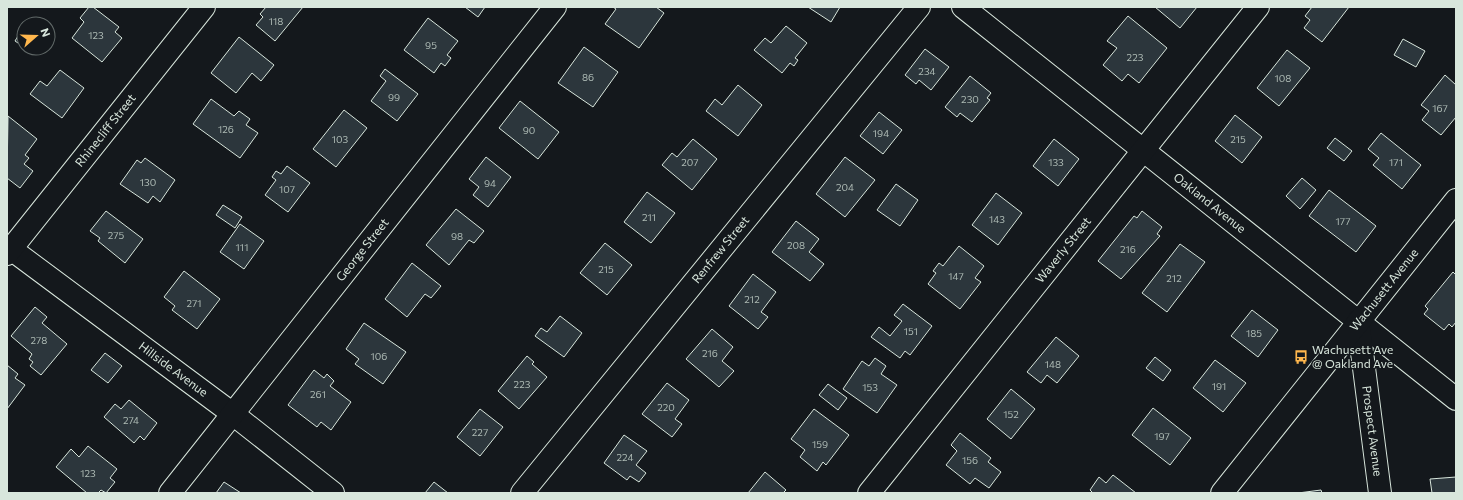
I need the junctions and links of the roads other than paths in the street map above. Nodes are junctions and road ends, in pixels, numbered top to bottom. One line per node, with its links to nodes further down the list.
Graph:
1 (204, 7): 8 (street, Rhinecliff Street)
2 (555, 7): 11 (street, George Street)
3 (919, 7): 14 (street, Renfrew Street)
4 (963, 7): 6 (street, Oakland Avenue)
5 (1258, 7): 6 (street, Waverly Street)
6 (1143, 150): 9 (street, Oakland Avenue); 15 (street, Waverly Street)
7 (1456, 200): 9 (street, Wachusett Avenue)
8 (9, 252): 11 (street, Hillside Avenue)
9 (1358, 321): 10 (street, Oakland Avenue); 16 (street, Wachusett Avenue); 17 (street, Prospect Avenue)
10 (1456, 399)
11 (233, 414): 12 (street, George Street); 13 (street, Hillside Avenue)
12 (170, 493)
13 (333, 493)
14 (522, 493)
15 (869, 493)
16 (1222, 493)
17 (1380, 493)

